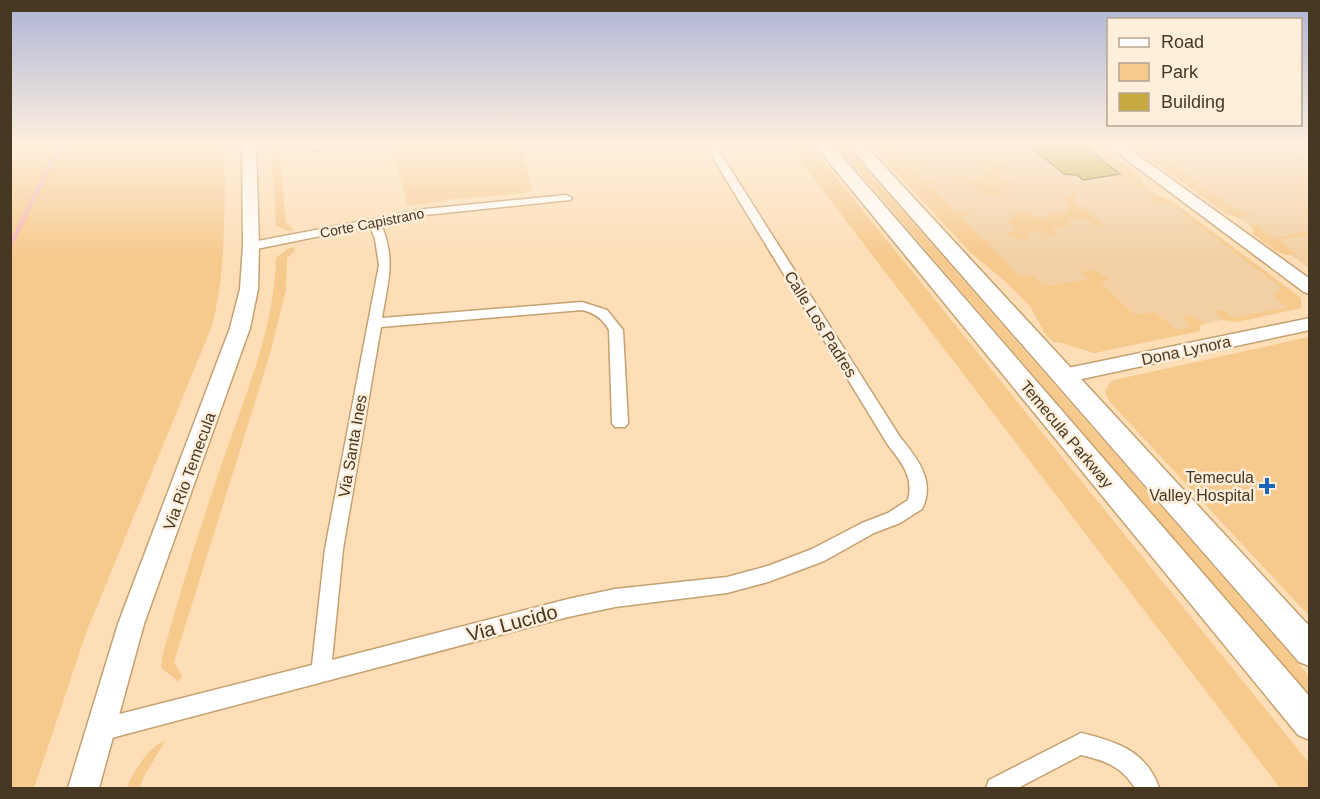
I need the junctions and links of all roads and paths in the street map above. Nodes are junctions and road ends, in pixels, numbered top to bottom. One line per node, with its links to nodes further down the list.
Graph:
1 (250, 182): 8 (street, Via Rio Temecula)
2 (733, 182): 14 (street, Calle Los Padres)
3 (854, 182): 17 (main road, Temecula Parkway)
4 (889, 182): 12 (main road, Temecula Parkway)
5 (1165, 182): 9 (street)
6 (566, 198): 7 (street, Corte Capistrano)
7 (374, 222): 8 (street, Corte Capistrano); 10 (street, Via Santa Ines)
8 (251, 246): 18 (street, Via Rio Temecula)
9 (1310, 288)
10 (374, 323): 13 (street); 16 (street, Via Santa Ines)
11 (1310, 324): 12 (street, Dona Lynora)
12 (1063, 376): 15 (main road, Temecula Parkway)
13 (620, 423)
14 (916, 504): 16 (street, Via Lucido)
15 (1310, 651)
16 (321, 672): 18 (street, Via Lucido)
17 (1310, 723)
18 (100, 730): 19 (street, Via Rio Temecula)
19 (83, 789)
20 (997, 789): 21 (street)
21 (1148, 789)

